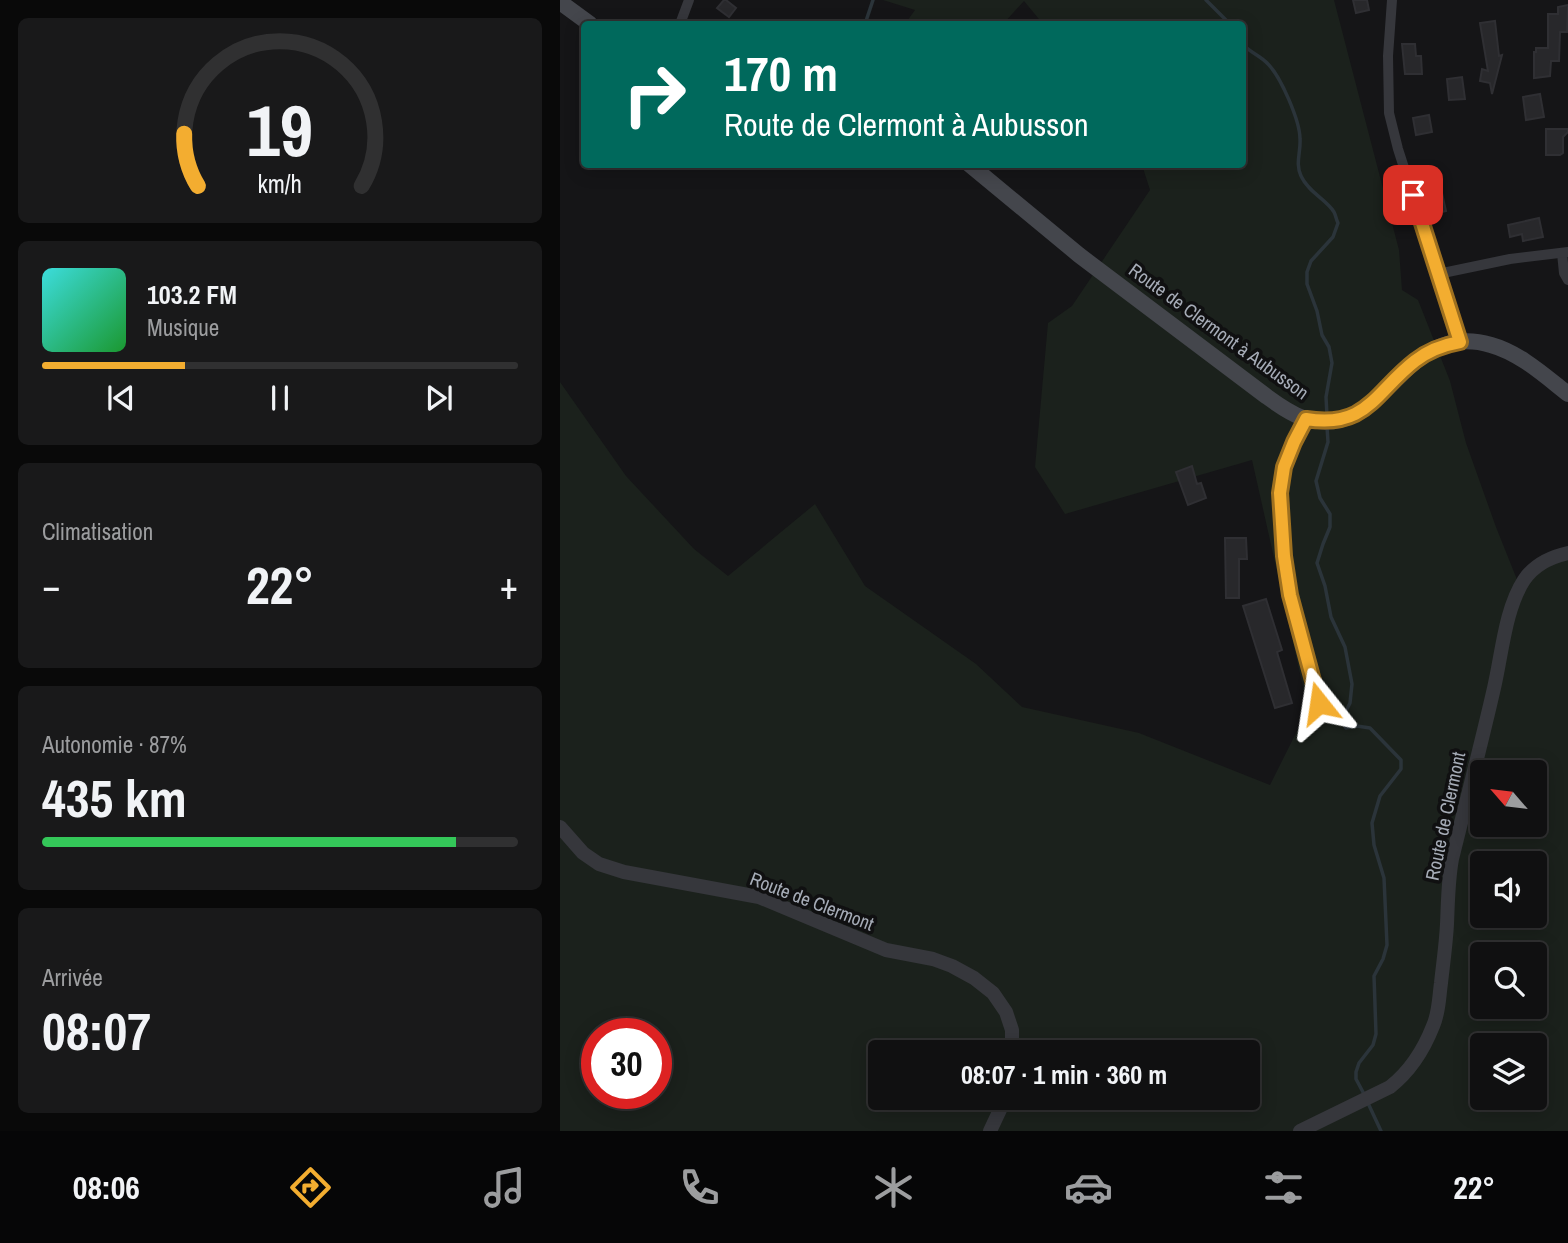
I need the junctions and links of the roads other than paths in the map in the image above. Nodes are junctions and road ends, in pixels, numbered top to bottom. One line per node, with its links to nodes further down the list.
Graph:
1 (689, 0): 5 (street)
2 (1392, 0): 8 (street)
3 (560, 2): 4 (main road)
4 (586, 21)
5 (681, 21)
6 (974, 168): 12 (main road, Route de Clermont à Aubusson)
7 (1565, 252): 8 (street); 9 (street)
8 (1438, 274): 10 (street)
9 (1568, 280)
10 (1460, 342): 11 (main road, Route de Clermont à Aubusson); 12 (main road, Route de Clermont à Aubusson)
11 (1568, 394)
12 (1306, 419): 14 (street)
13 (1568, 553): 19 (street, Route de Clermont)
14 (1319, 703)
15 (560, 827): 16 (street, Route de Clermont)
16 (1012, 1040)
17 (1000, 1110): 18 (street)
18 (990, 1131)
19 (1300, 1131)

